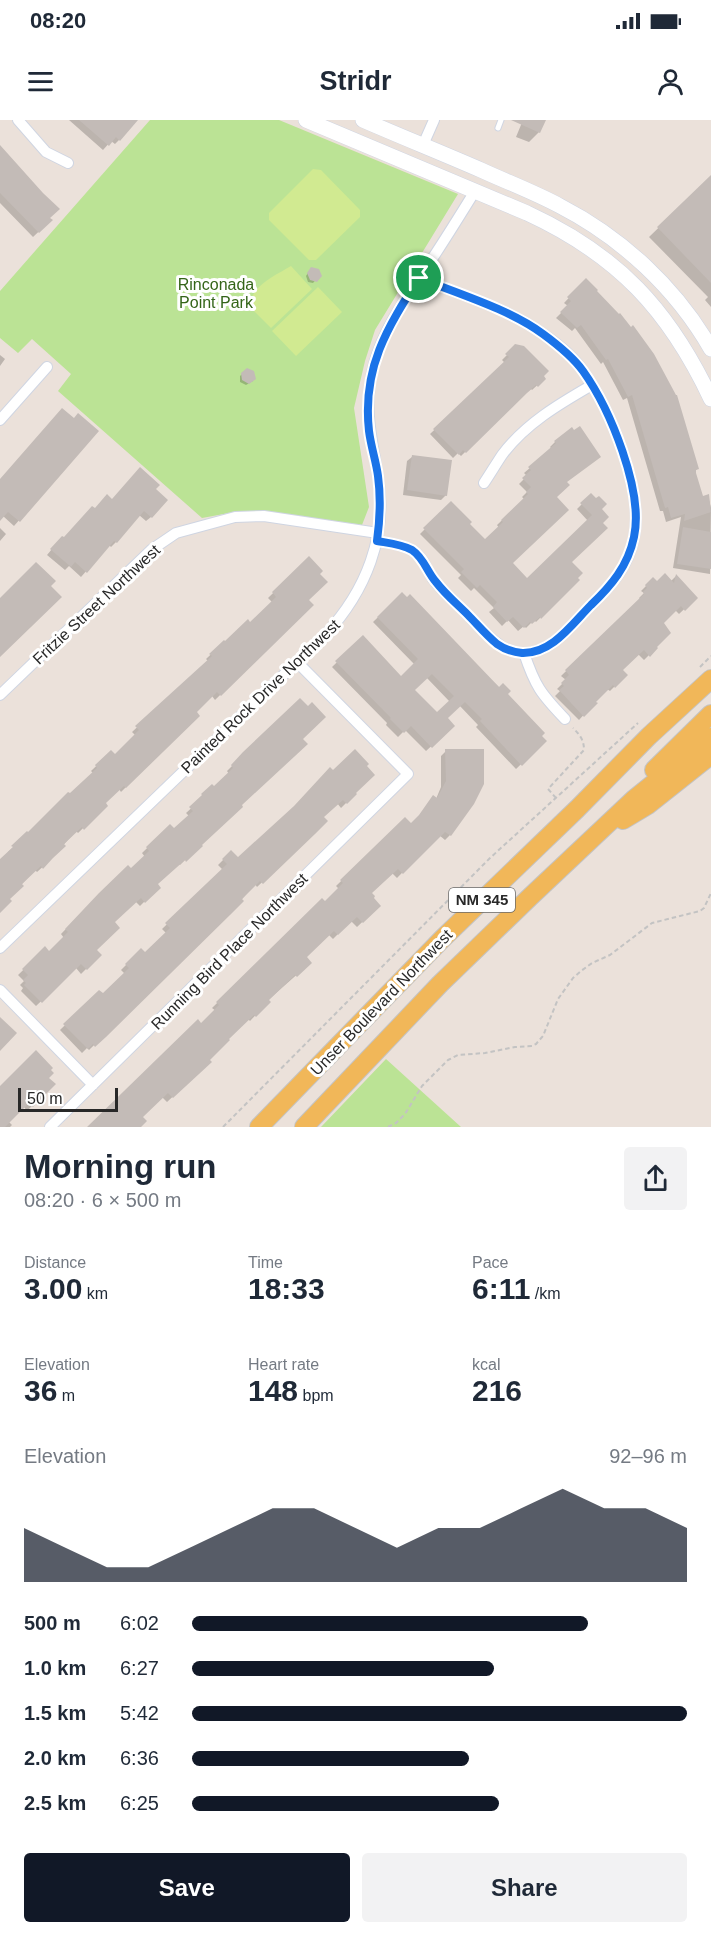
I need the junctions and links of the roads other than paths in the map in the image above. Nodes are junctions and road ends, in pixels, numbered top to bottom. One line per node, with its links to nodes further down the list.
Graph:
1 (18, 120): 8 (street)
2 (306, 120): 9 (street)
3 (363, 120): 7 (street)
4 (434, 120): 7 (street)
5 (501, 120): 6 (lane)
6 (498, 128)
7 (423, 145): 9 (street); 10 (street)
8 (68, 163)
9 (414, 166): 11 (street)
10 (484, 171): 11 (street); 13 (street)
11 (475, 191): 12 (street, Painted Rock Drive Northwest); 16 (street)
12 (419, 278): 17 (street); 21 (street, Painted Rock Drive Northwest)
13 (711, 348)
14 (711, 358): 16 (street)
15 (47, 367): 19 (street)
16 (696, 367): 18 (street)
17 (592, 385): 20 (street); 22 (street)
18 (711, 399)
19 (0, 420)
20 (484, 483)
21 (377, 537): 22 (street, Fritzie Street Northwest); 23 (street, Painted Rock Drive Northwest); 25 (street, Fritzie Street Northwest)
22 (524, 653): 27 (street)
23 (297, 662): 32 (street, Painted Rock Drive Northwest); 34 (street, Running Bird Place Northwest)
24 (711, 679): 36 (main road, Unser Boulevard Northwest / NM 345)
25 (0, 695)
26 (711, 714): 30 (main road)
27 (564, 719)
28 (711, 737): 30 (main road, Unser Boulevard Northwest / NM 345)
29 (711, 755): 31 (main road)
30 (634, 799): 31 (main road, Unser Boulevard Northwest / NM 345)
31 (596, 836): 37 (main road, Unser Boulevard Northwest / NM 345)
32 (0, 948)
33 (0, 990): 34 (street)
34 (93, 1085): 35 (street, Running Bird Place Northwest)
35 (50, 1127)
36 (259, 1127)
37 (304, 1127)

